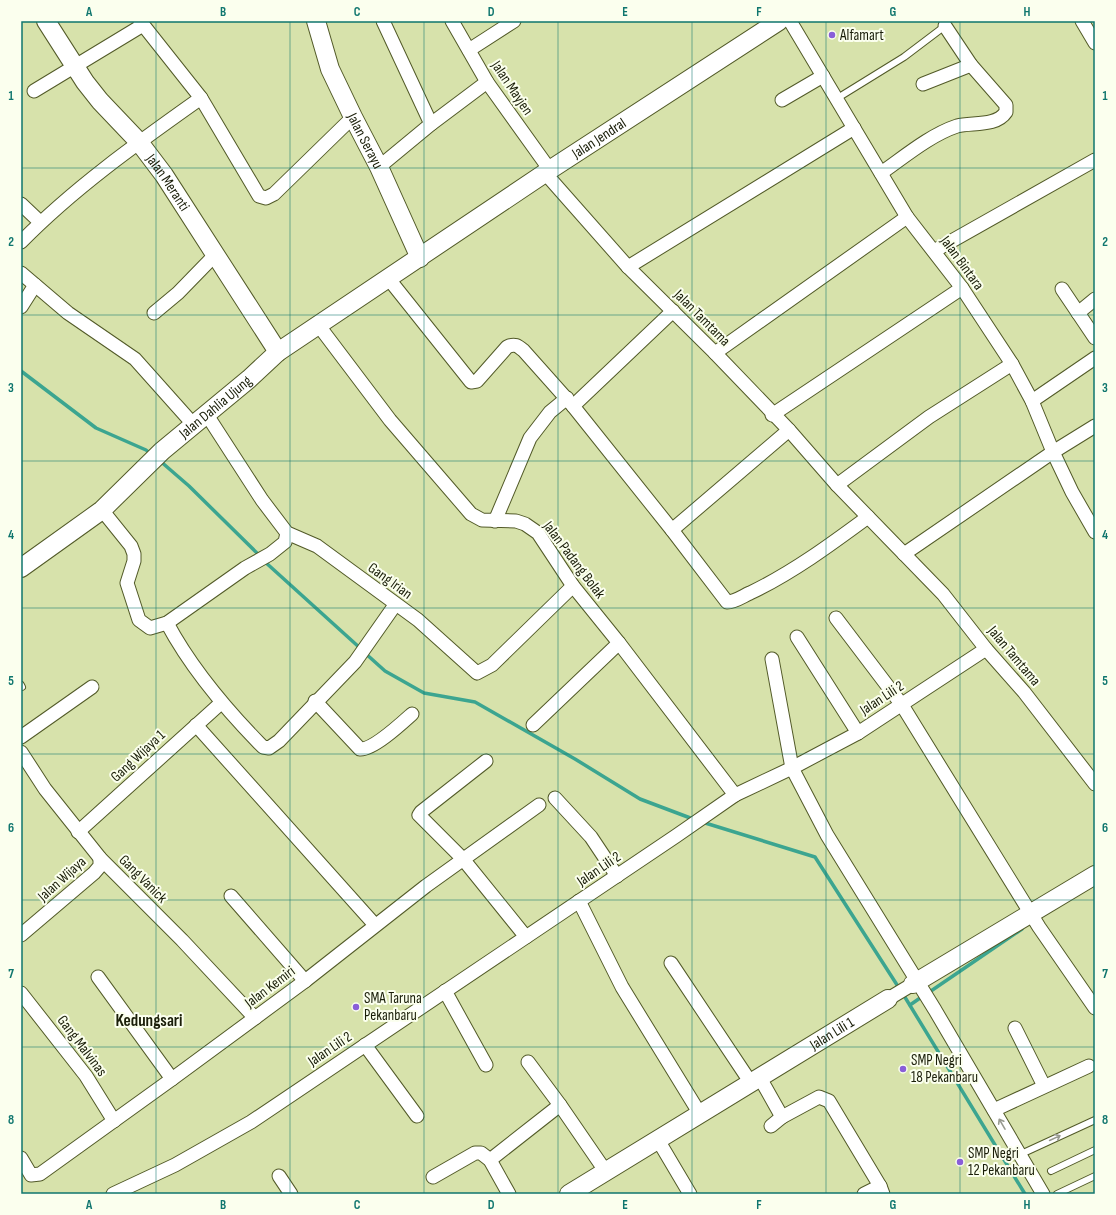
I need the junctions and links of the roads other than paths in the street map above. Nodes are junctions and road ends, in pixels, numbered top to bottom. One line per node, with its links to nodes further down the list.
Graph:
1 (46, 21): 13 (street, Jalan Meranti)
2 (316, 21): 22 (street, Jalan Serayu)
3 (383, 21): 23 (street)
4 (452, 21): 12 (street, Jalan Mayjen)
5 (514, 21): 12 (street)
6 (779, 21): 28 (street, Jalan Jendral)
7 (790, 21): 15 (street, Jalan Bintara)
8 (1082, 21): 11 (street)
9 (142, 23): 13 (street); 19 (street)
10 (945, 26): 14 (street); 20 (lane)
11 (1095, 43)
12 (469, 50): 16 (street, Jalan Mayjen)
13 (75, 65): 18 (street); 25 (street, Jalan Meranti)
14 (971, 65): 17 (street); 29 (street)
15 (823, 76): 20 (street, Jalan Bintara); 21 (street)
16 (487, 82): 23 (street); 28 (street, Jalan Mayjen)
17 (923, 84)
18 (34, 91)
19 (201, 98): 22 (street); 25 (street)
20 (836, 98): 24 (street, Jalan Bintara)
21 (782, 100)
22 (353, 118): 27 (street, Jalan Serayu)
23 (431, 124): 27 (street)
24 (854, 128): 29 (street, Jalan Bintara); 37 (street)
25 (139, 142): 32 (street); 35 (street, Jalan Meranti)
26 (1095, 160): 34 (street)
27 (379, 167): 36 (street, Jalan Serayu)
28 (548, 171): 36 (street, Jalan Jendral); 37 (street, Jalan Tamtama)
29 (881, 173): 31 (street, Jalan Bintara)
30 (21, 204): 32 (street)
31 (907, 217): 34 (street, Jalan Bintara); 51 (street)
32 (40, 222): 33 (street)
33 (21, 242)
34 (934, 252): 41 (street, Jalan Bintara)
35 (215, 255): 46 (street); 50 (street, Jalan Meranti)
36 (420, 258): 39 (street, Jalan Dahlia Ujung)
37 (628, 267): 45 (street, Jalan Tamtama)
38 (21, 273): 40 (street, Gang Irian)
39 (388, 278): 48 (street, Jalan Dahlia Ujung); 55 (street)
40 (35, 285): 44 (street); 57 (street, Gang Irian)
41 (962, 288): 53 (street, Jalan Bintara); 56 (street)
42 (1062, 289): 47 (street)
43 (1095, 299): 47 (street)
44 (21, 307)
45 (672, 311): 51 (street, Jalan Tamtama); 55 (street)
46 (154, 313)
47 (1078, 313): 49 (street)
48 (319, 326): 50 (street, Jalan Dahlia Ujung); 64 (street, Jalan Padang Bolak)
49 (1095, 338)
50 (278, 352): 57 (street, Jalan Dahlia Ujung)
51 (714, 353): 56 (street, Jalan Tamtama)
52 (1095, 358): 54 (street)
53 (1012, 364): 54 (street, Jalan Bintara); 61 (street)
54 (1032, 401): 60 (street, Jalan Bintara)
55 (570, 402): 64 (street); 65 (street)
56 (772, 414): 59 (street, Jalan Tamtama)
57 (200, 419): 62 (street, Jalan Dahlia Ujung); 67 (street, Gang Irian)
58 (1095, 426): 60 (street)
59 (789, 430): 61 (street, Jalan Tamtama); 65 (street)
60 (1053, 452): 66 (street, Jalan Bintara); 68 (street)
61 (837, 484): 63 (street, Jalan Tamtama)
62 (102, 510): 69 (street, Jalan Dahlia Ujung); 73 (street)
63 (868, 517): 65 (street); 68 (street, Jalan Tamtama)
64 (495, 521): 70 (street, Jalan Padang Bolak)
65 (672, 530)
66 (1095, 532)
67 (287, 533): 71 (street, Gang Irian); 73 (street)
68 (904, 554): 76 (street, Jalan Tamtama)
69 (21, 568)
70 (573, 586): 71 (street, Gang Irian); 75 (street, Jalan Padang Bolak)
71 (396, 605): 79 (street)
72 (836, 618): 81 (street)
73 (167, 623): 80 (street)
74 (797, 637): 85 (street)
75 (619, 642): 84 (street); 91 (street, Jalan Padang Bolak)
76 (986, 649): 81 (street, Jalan Lili 2); 90 (street, Jalan Tamtama)
77 (772, 659): 89 (street)
78 (92, 687): 86 (street)
79 (316, 701): 80 (street); 82 (street)
80 (221, 703): 83 (street, Gang Wijaya 1)
81 (902, 705): 85 (street, Jalan Lili 2); 101 (street)
82 (412, 714)
83 (196, 725): 94 (street, Gang Wijaya 1); 102 (street)
84 (533, 725)
85 (858, 733): 89 (street, Jalan Lili 2)
86 (21, 737)
87 (21, 752): 94 (street, Gang Vanick)
88 (486, 761): 96 (street)
89 (792, 768): 91 (street, Jalan Lili 2); 108 (street)
90 (1095, 784)
91 (735, 795): 98 (street, Jalan Lili 2)
92 (555, 798): 98 (street)
93 (539, 806): 96 (street, Jalan Kemiri)
94 (78, 832): 95 (street, Gang Vanick)
95 (100, 858): 103 (street, Jalan Wijaya); 113 (street, Gang Vanick)
96 (463, 859): 102 (street, Jalan Kemiri); 104 (street)
97 (1095, 875): 101 (street, Jalan Lili 1)
98 (617, 876): 100 (street, Jalan Lili 2)
99 (231, 896): 107 (street)
100 (579, 901): 104 (street, Jalan Lili 2); 124 (street)
101 (1035, 920): 108 (street, Jalan Lili 1); 112 (street)
102 (375, 925): 107 (street, Jalan Kemiri)
103 (21, 935)
104 (526, 937): 109 (street, Jalan Lili 2)
105 (671, 963): 120 (street)
106 (98, 977): 119 (street)
107 (305, 981): 113 (street, Jalan Kemiri)
108 (918, 985): 111 (street, Jalan Lili 1); 123 (street)
109 (445, 991): 115 (street, Jalan Lili 2); 117 (street)
110 (21, 993): 128 (street, Gang Malvinas)
111 (888, 999): 120 (street, Jalan Lili 1)
112 (1095, 1008)
113 (255, 1018): 119 (street, Jalan Kemiri)
114 (1015, 1028): 121 (street)
115 (365, 1045): 125 (street); 141 (street, Jalan Lili 2)
116 (528, 1062): 122 (street)
117 (486, 1065)
118 (1089, 1066): 121 (street)
119 (172, 1079): 128 (street, Jalan Kemiri)
120 (755, 1081): 124 (street, Jalan Lili 1); 126 (street)
121 (1044, 1086): 123 (street)
122 (560, 1105): 134 (street); 136 (street)
123 (994, 1110): 132 (street, one-way to 123)
124 (700, 1114): 130 (street, Jalan Lili 1)
125 (416, 1116)
126 (782, 1117): 129 (street); 140 (street)
127 (1095, 1120): 132 (lane, one-way to 127)
128 (114, 1121): 133 (street, Jalan Kemiri)
129 (771, 1126)
130 (658, 1140): 136 (street, Jalan Lili 1); 145 (street)
131 (1095, 1150): 135 (lane)
132 (1019, 1155): 147 (street)
133 (21, 1158)
134 (490, 1160): 139 (street); 143 (street)
135 (1051, 1171)
136 (606, 1172): 144 (street, Jalan Lili 1)
137 (279, 1176): 142 (street)
138 (1095, 1176): 148 (lane)
139 (433, 1177)
140 (882, 1190): 146 (street)
141 (113, 1194)
142 (292, 1194)
143 (509, 1194)
144 (569, 1194)
145 (690, 1194)
146 (864, 1194)
147 (1042, 1194)
148 (1057, 1194)

